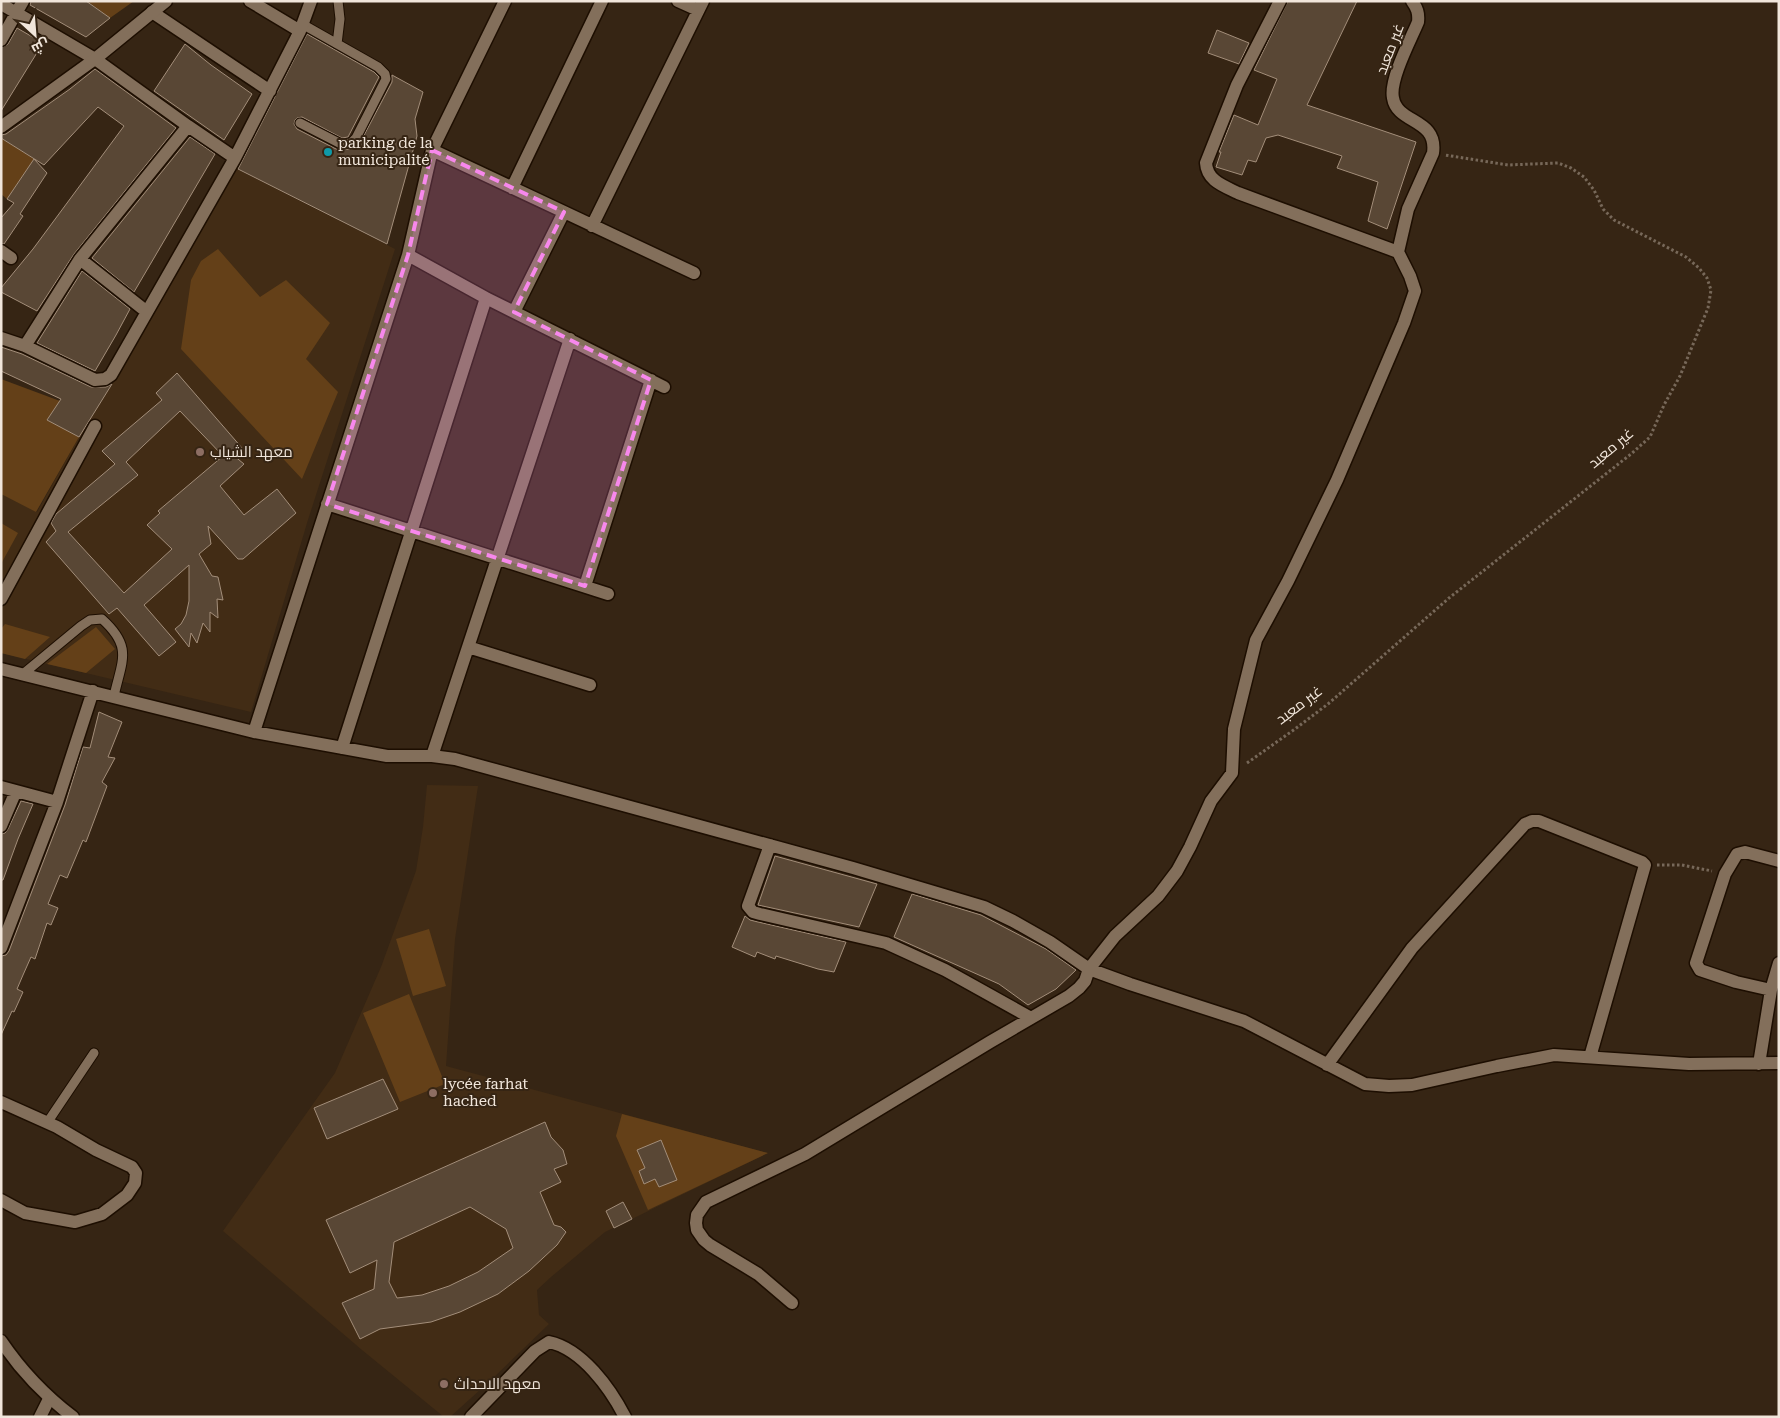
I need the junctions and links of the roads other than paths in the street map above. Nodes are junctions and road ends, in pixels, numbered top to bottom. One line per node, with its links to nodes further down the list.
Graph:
1 (23, 1): 14 (street)
2 (166, 1): 13 (street)
3 (250, 1): 15 (street)
4 (311, 1): 15 (street)
5 (338, 1): 17 (lane)
6 (505, 1): 23 (street)
7 (602, 1): 25 (street)
8 (678, 1): 12 (street)
9 (1280, 1): 28 (street)
10 (1412, 1): 28 (street, غير معبد)
11 (1, 4): 14 (street)
12 (700, 6): 27 (street)
13 (152, 12): 18 (street); 19 (street)
14 (16, 13): 16 (street); 18 (street)
15 (301, 27): 17 (lane); 19 (street)
16 (1, 40)
17 (337, 44): 20 (lane)
18 (95, 59): 21 (street); 22 (street)
19 (270, 91): 24 (street)
20 (300, 123)
21 (188, 126): 24 (street); 30 (street)
22 (1, 127)
23 (432, 150): 25 (street); 29 (street)
24 (235, 158): 33 (street)
25 (512, 188): 26 (street)
26 (564, 212): 27 (street); 34 (street)
27 (592, 226): 31 (street)
28 (1398, 252): 64 (street)
29 (408, 255): 32 (street); 41 (street)
30 (80, 259): 33 (street); 37 (street)
31 (694, 274)
32 (486, 298): 34 (street); 42 (street)
33 (147, 312): 37 (street)
34 (514, 312): 36 (street)
35 (1, 338): 37 (street)
36 (570, 339): 38 (street); 43 (street)
37 (25, 346)
38 (651, 380): 39 (street); 44 (street)
39 (664, 387)
40 (94, 426): 46 (street)
41 (328, 504): 42 (street); 53 (street)
42 (411, 530): 43 (street); 54 (street)
43 (497, 558): 44 (street); 47 (street)
44 (585, 586): 45 (street)
45 (608, 594)
46 (1, 599)
47 (468, 647): 50 (street); 55 (street)
48 (1, 669): 49 (street)
49 (23, 674): 51 (street); 52 (lane)
50 (590, 685)
51 (93, 691): 52 (street); 58 (street)
52 (114, 696): 53 (street)
53 (254, 732): 54 (street)
54 (342, 748): 55 (street)
55 (432, 756): 60 (street)
56 (1, 787): 57 (street)
57 (16, 791): 58 (street); 59 (street)
58 (57, 802): 62 (street)
59 (1, 826)
60 (770, 846): 64 (street); 66 (street)
61 (1779, 861): 65 (street)
62 (1, 948)
63 (1779, 963): 65 (street)
64 (1089, 969): 66 (street); 71 (street)
65 (1772, 990): 70 (street)
66 (1031, 1018): 75 (street)
67 (94, 1053): 73 (lane)
68 (1590, 1056): 70 (street); 71 (street); 71 (street)
69 (1779, 1063): 70 (street)
70 (1759, 1064)
71 (1327, 1065)
72 (1, 1102): 73 (street)
73 (47, 1123): 74 (street)
74 (1, 1200)
75 (792, 1303)
76 (1, 1342): 77 (street)
77 (49, 1399): 78 (street); 79 (street)
78 (40, 1417)
79 (73, 1417)
80 (471, 1417): 81 (street)
81 (625, 1417)

